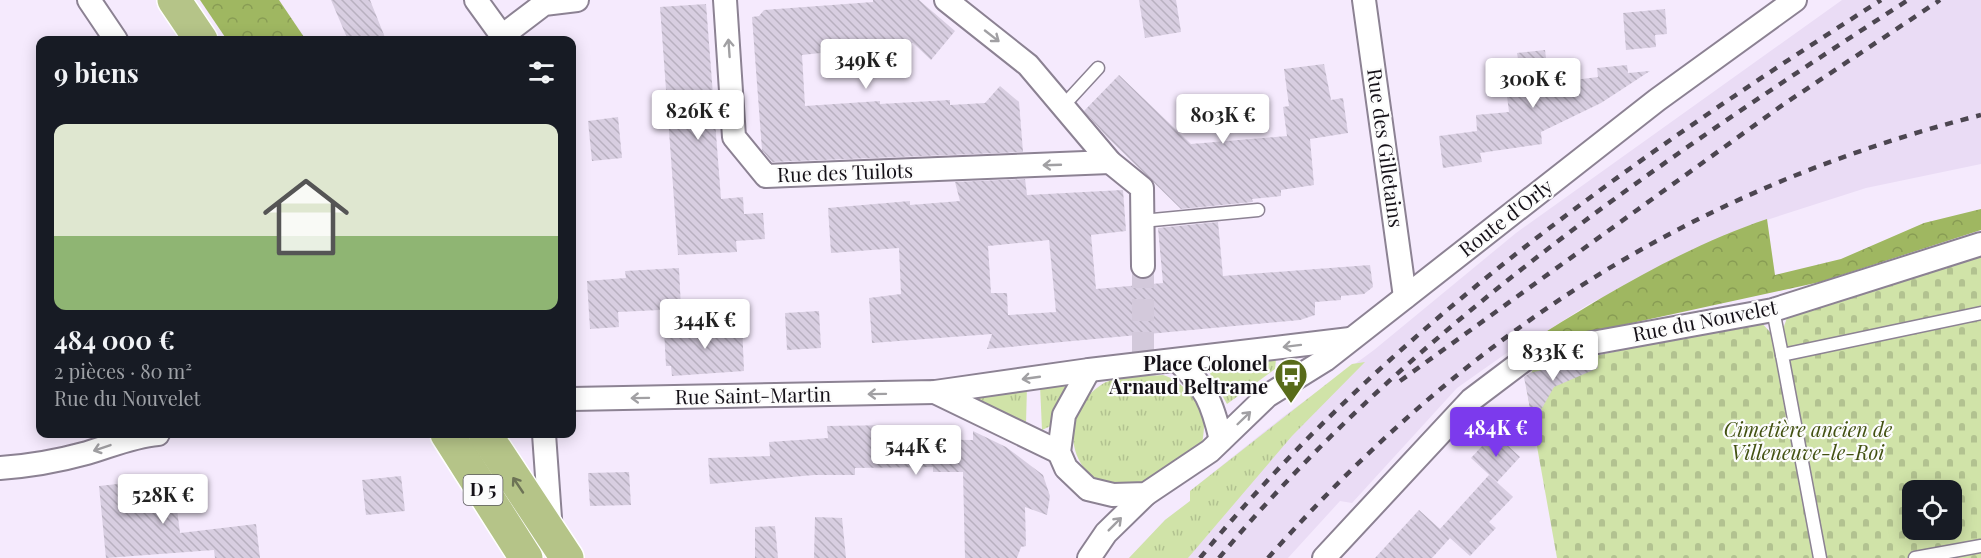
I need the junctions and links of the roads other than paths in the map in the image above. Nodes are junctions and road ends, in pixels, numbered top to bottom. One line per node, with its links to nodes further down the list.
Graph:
1 (89, 0): 9 (street)
2 (174, 0): 10 (main road)
3 (476, 0): 11 (street)
4 (577, 0): 12 (street)
5 (725, 0): 15 (street, Rue des Tuilots, one-way to 5)
6 (946, 0): 14 (street, one-way to 14)
7 (1364, 0): 20 (street, Rue des Gilletains)
8 (1795, 0): 20 (street, Route d'Orly)
9 (113, 36)
10 (198, 36)
11 (502, 36)
12 (505, 36)
13 (1098, 68): 14 (lane)
14 (1062, 106): 15 (street)
15 (1110, 162): 17 (street)
16 (1258, 210): 17 (lane)
17 (1142, 221): 19 (street)
18 (1981, 244): 21 (street, Rue du Nouvelet)
19 (1143, 266)
20 (1405, 297): 23 (street, Route d'Orly)
21 (1773, 310): 24 (lane); 41 (street, Rue du Nouvelet)
22 (1981, 313): 24 (lane)
23 (1350, 339): 25 (street, one-way to 25); 33 (street, Route d'Orly, one-way to 23)
24 (1782, 355): 42 (lane)
25 (1178, 361): 26 (street); 33 (street)
26 (1089, 369): 27 (street, Rue Saint-Martin, one-way to 27); 34 (street)
27 (935, 392): 28 (street, Rue Saint-Martin, one-way to 28); 34 (street, Rue Saint-Martin)
28 (576, 399)
29 (131, 438): 35 (street, one-way to 35)
30 (449, 438): 39 (main road, D 5)
31 (488, 438): 37 (main road, D 5, one-way to 31)
32 (545, 438): 37 (street)
33 (1221, 440): 36 (street)
34 (1059, 452): 36 (street)
35 (0, 468)
36 (1146, 494): 40 (street, one-way to 36)
37 (559, 546)
38 (1981, 546): 43 (lane)
39 (519, 554)
40 (1089, 558)
41 (1324, 558)
42 (1820, 558)
43 (1915, 558)

